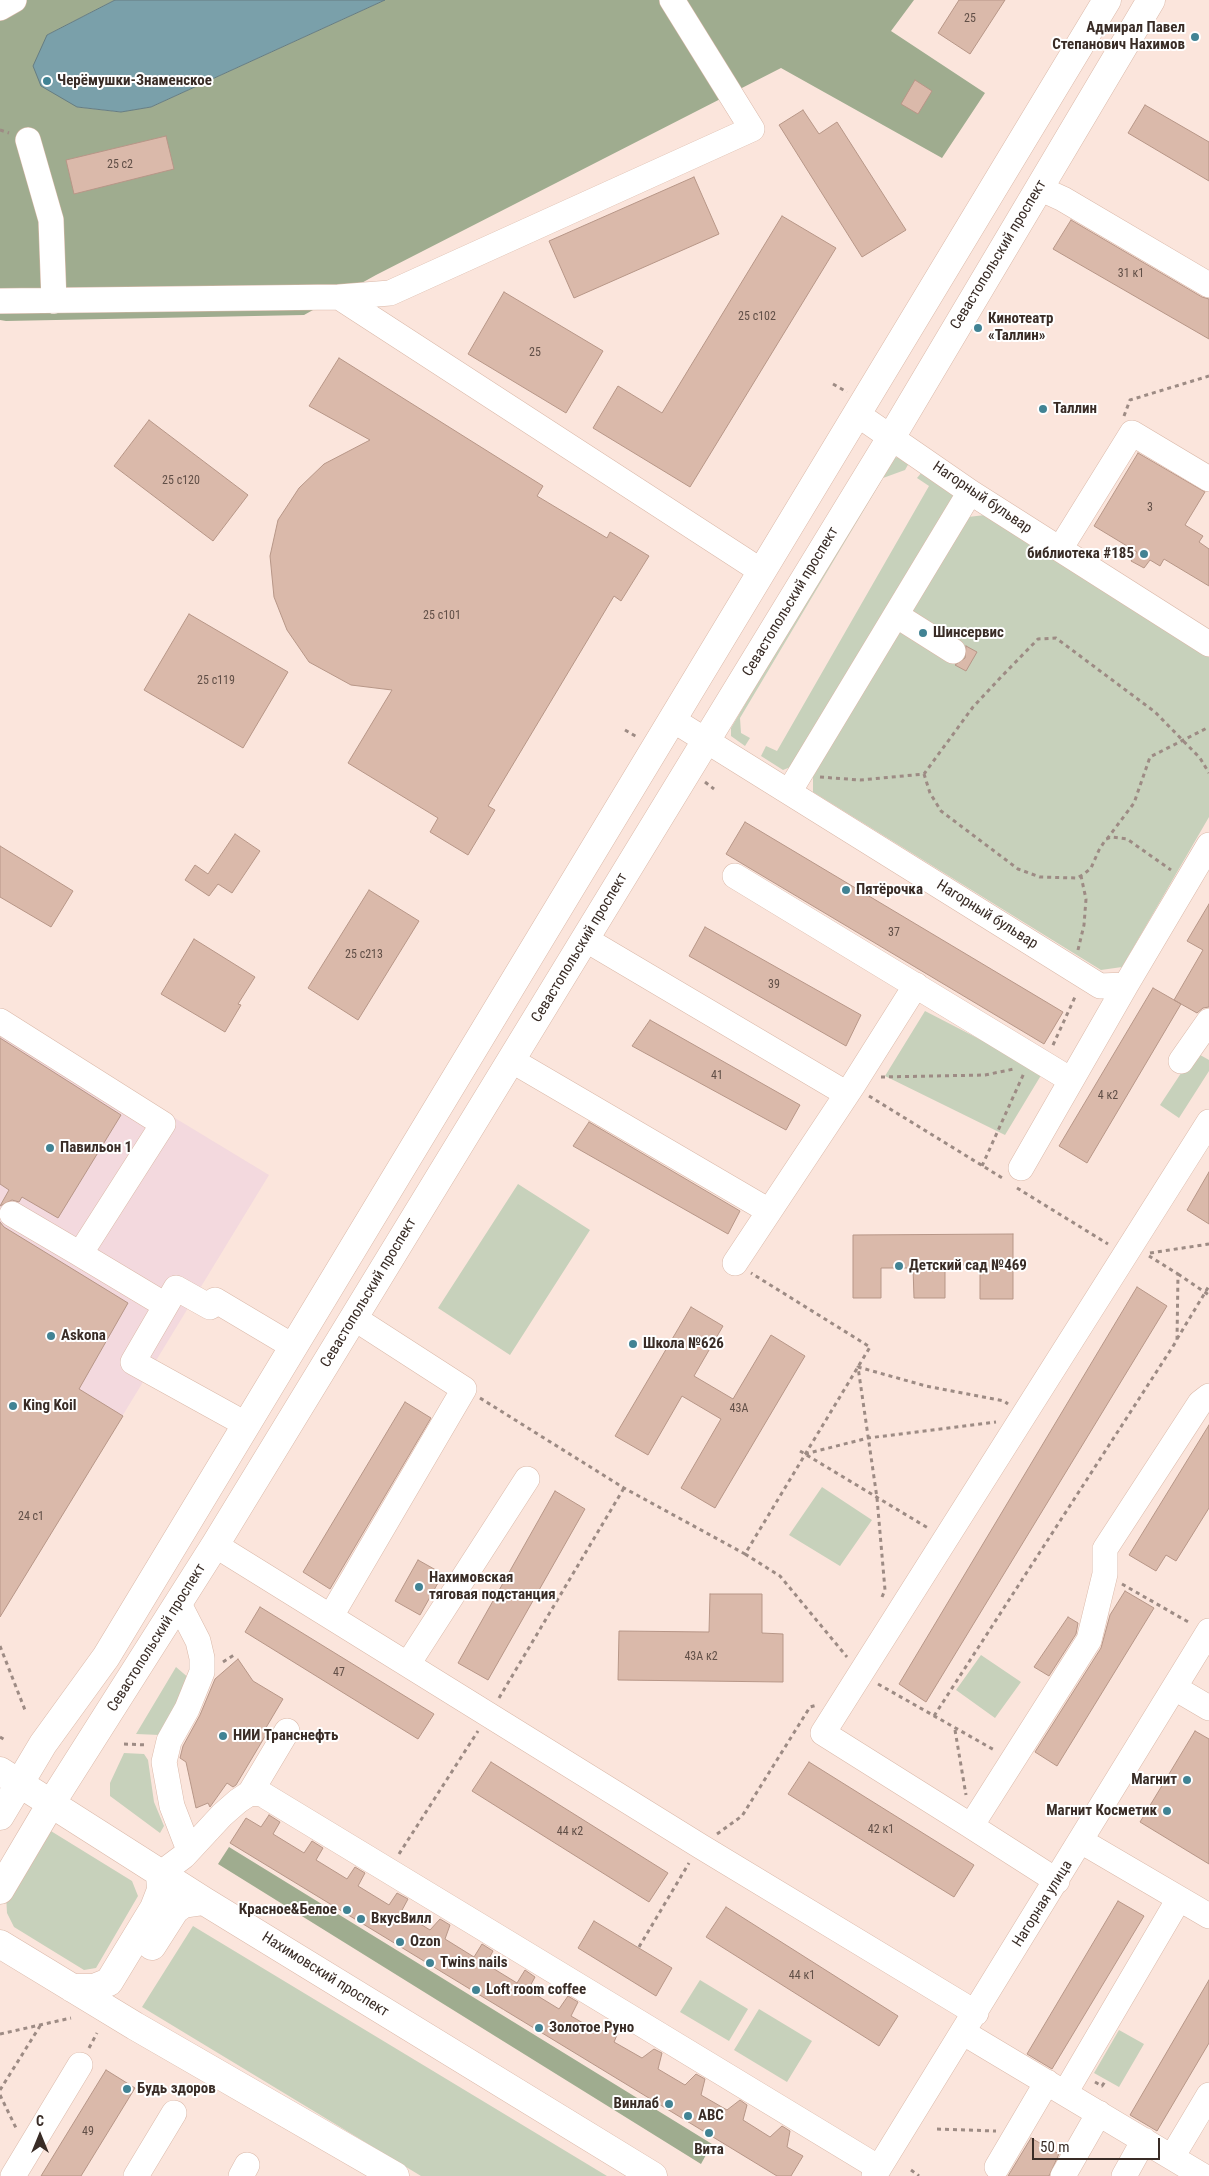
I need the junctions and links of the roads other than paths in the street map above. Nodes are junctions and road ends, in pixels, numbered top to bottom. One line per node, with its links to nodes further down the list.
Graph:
1 (14, 0): 5 (street)
2 (672, 0): 9 (street)
3 (1107, 0): 12 (main road)
4 (1151, 0): 7 (main road, Севастопольский проспект)
5 (0, 8)
6 (28, 140): 11 (street)
7 (1039, 188): 8 (street); 13 (main road, Севастопольский проспект)
8 (1209, 286)
9 (338, 297): 11 (street); 17 (street)
10 (0, 300): 11 (street)
11 (54, 301)
12 (857, 414): 13 (street, Нагорный бульвар); 17 (main road)
13 (892, 436): 15 (street, Нагорный бульвар); 22 (main road, Севастопольский проспект)
14 (1209, 479): 16 (street)
15 (970, 492): 16 (street, Нагорный бульвар); 18 (street)
16 (1060, 549): 19 (street, Нагорный бульвар)
17 (761, 571): 21 (main road)
18 (896, 616): 20 (street); 23 (street)
19 (1209, 644)
20 (953, 651)
21 (672, 720): 22 (street, Нагорный бульвар); 44 (main road)
22 (706, 740): 23 (street, Нагорный бульвар); 27 (main road, Севастопольский проспект)
23 (789, 792): 28 (street, Нагорный бульвар)
24 (1209, 845): 25 (street)
25 (1192, 875): 28 (street)
26 (735, 876): 29 (street)
27 (585, 939): 32 (main road, Севастопольский проспект); 35 (street)
28 (1126, 984): 34 (street)
29 (916, 985): 34 (street); 35 (street)
30 (0, 1021): 40 (street)
31 (1209, 1021): 33 (street)
32 (511, 1060): 38 (street); 43 (main road, Севастопольский проспект)
33 (1181, 1061)
34 (1072, 1080): 37 (street)
35 (852, 1086): 38 (street)
36 (1209, 1122): 60 (street)
37 (1021, 1168)
38 (769, 1211): 41 (street)
39 (12, 1214): 40 (street)
40 (80, 1254): 42 (street)
41 (734, 1262)
42 (166, 1305): 44 (street); 46 (street)
43 (354, 1318): 48 (main road, Севастопольский проспект); 50 (street)
44 (294, 1347): 46 (main road)
45 (1209, 1396): 60 (street)
46 (247, 1425): 56 (main road)
47 (527, 1479): 52 (street)
48 (215, 1545): 49 (main road, Севастопольский проспект); 50 (street)
49 (179, 1604): 58 (main road, Севастопольский проспект); 62 (street)
50 (331, 1616): 52 (street)
51 (1209, 1632): 53 (street, Нагорная улица)
52 (408, 1664): 72 (street)
53 (1175, 1688): 54 (street); 61 (street, Нагорная улица)
54 (1209, 1708)
55 (287, 1731): 57 (street)
56 (10, 1777): 58 (main road, Нахимовский проспект); 59 (main road)
57 (250, 1793): 62 (street); 81 (street)
58 (52, 1802): 63 (main road, Нахимовский проспект); 65 (main road, Севастопольский проспект)
59 (0, 1816)
60 (971, 1826): 64 (street)
61 (1081, 1841): 64 (street, Нагорная улица); 68 (street)
62 (189, 1850): 63 (street)
63 (160, 1874): 66 (main road, Нахимовский проспект); 70 (main road)
64 (1057, 1881): 72 (street, Нагорная улица)
65 (0, 1890)
66 (204, 1901): 71 (main road); 85 (main road, Нахимовский проспект)
67 (1173, 1909): 74 (street)
68 (1209, 1916)
69 (0, 1944): 70 (main road)
70 (72, 1988): 71 (main road)
71 (124, 2019): 84 (main road)
72 (970, 2023): 74 (street); 81 (street, Нагорная улица)
73 (80, 2064): 82 (street)
74 (1056, 2088): 77 (street); 80 (street)
75 (1209, 2094): 79 (street)
76 (174, 2113): 83 (street)
77 (1099, 2114): 78 (street); 86 (street)
78 (1144, 2140): 79 (street); 87 (street)
79 (1172, 2157): 88 (street)
80 (998, 2167)
81 (890, 2170)
82 (13, 2176)
83 (136, 2176)
84 (395, 2176)
85 (653, 2176)
86 (1063, 2176)
87 (1124, 2176)
88 (1203, 2176)

